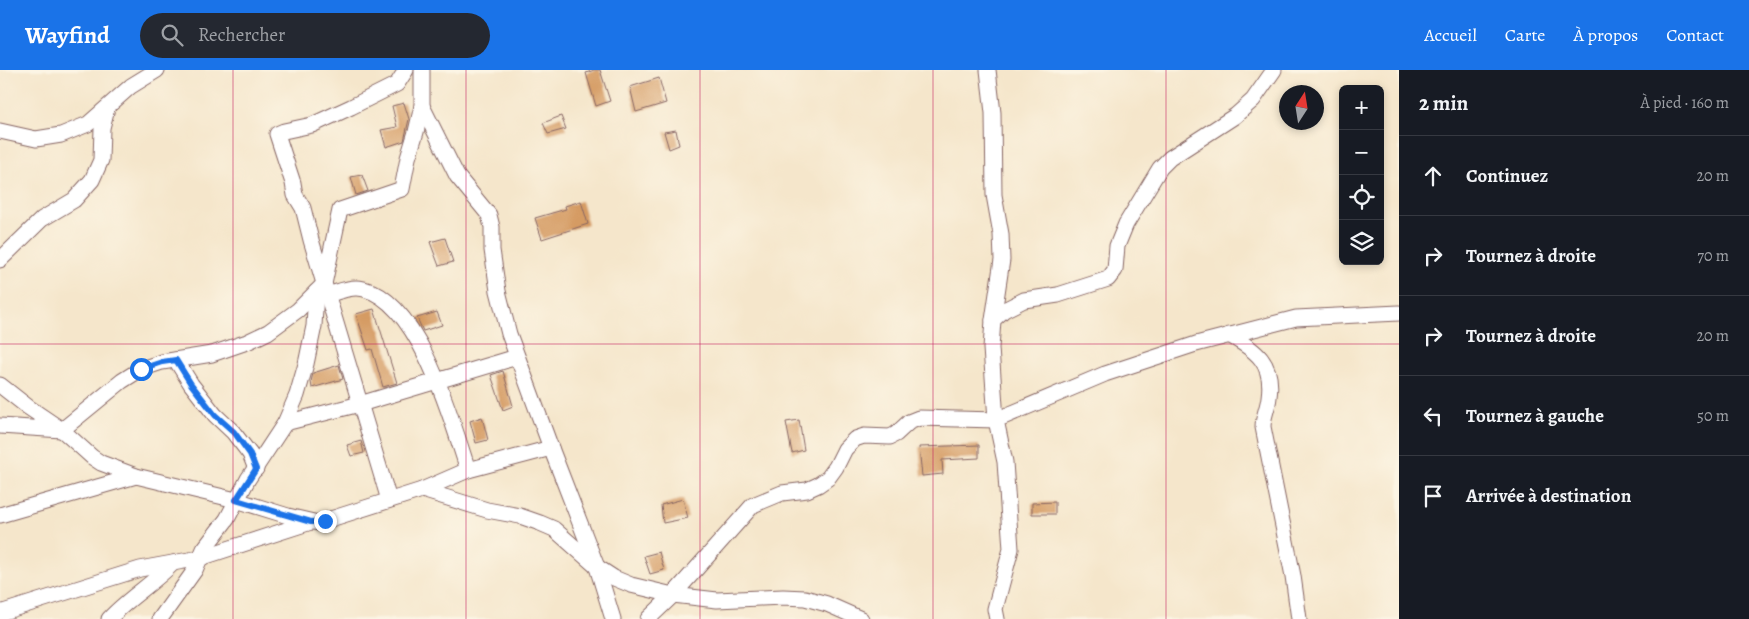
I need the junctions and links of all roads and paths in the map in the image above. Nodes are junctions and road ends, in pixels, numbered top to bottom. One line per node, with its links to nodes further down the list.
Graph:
1 (157, 70): 7 (street)
2 (406, 70): 10 (street)
3 (422, 70): 6 (street)
4 (988, 70): 12 (street)
5 (1274, 70): 12 (street)
6 (422, 106): 10 (street); 14 (street)
7 (107, 108): 8 (street); 9 (street)
8 (0, 131)
9 (0, 260)
10 (322, 290): 15 (street); 16 (street); 18 (street); 20 (street)
11 (1399, 312): 13 (street)
12 (993, 320): 19 (street)
13 (1229, 335): 19 (street); 43 (street)
14 (518, 356): 16 (street); 23 (street)
15 (176, 360): 22 (street); 24 (street)
16 (438, 380): 18 (street); 25 (street)
17 (0, 385): 22 (street)
18 (360, 404): 20 (street); 29 (street)
19 (996, 420): 35 (street); 42 (street)
20 (285, 423): 24 (street)
21 (0, 426): 22 (street)
22 (62, 430): 26 (street)
23 (551, 448): 25 (street); 34 (street)
24 (256, 469): 28 (street)
25 (468, 470): 27 (street)
26 (136, 476): 28 (street); 30 (street)
27 (422, 490): 29 (street); 34 (street)
28 (236, 500): 31 (street); 32 (street)
29 (389, 500): 31 (street)
30 (0, 516)
31 (311, 522): 32 (street)
32 (200, 558): 33 (street); 38 (street)
33 (173, 564): 36 (street); 37 (street)
34 (597, 566): 35 (street); 39 (street)
35 (673, 595): 40 (street); 41 (street)
36 (0, 613)
37 (109, 619)
38 (160, 619)
39 (613, 619)
40 (648, 619)
41 (861, 619)
42 (997, 619)
43 (1299, 619)

